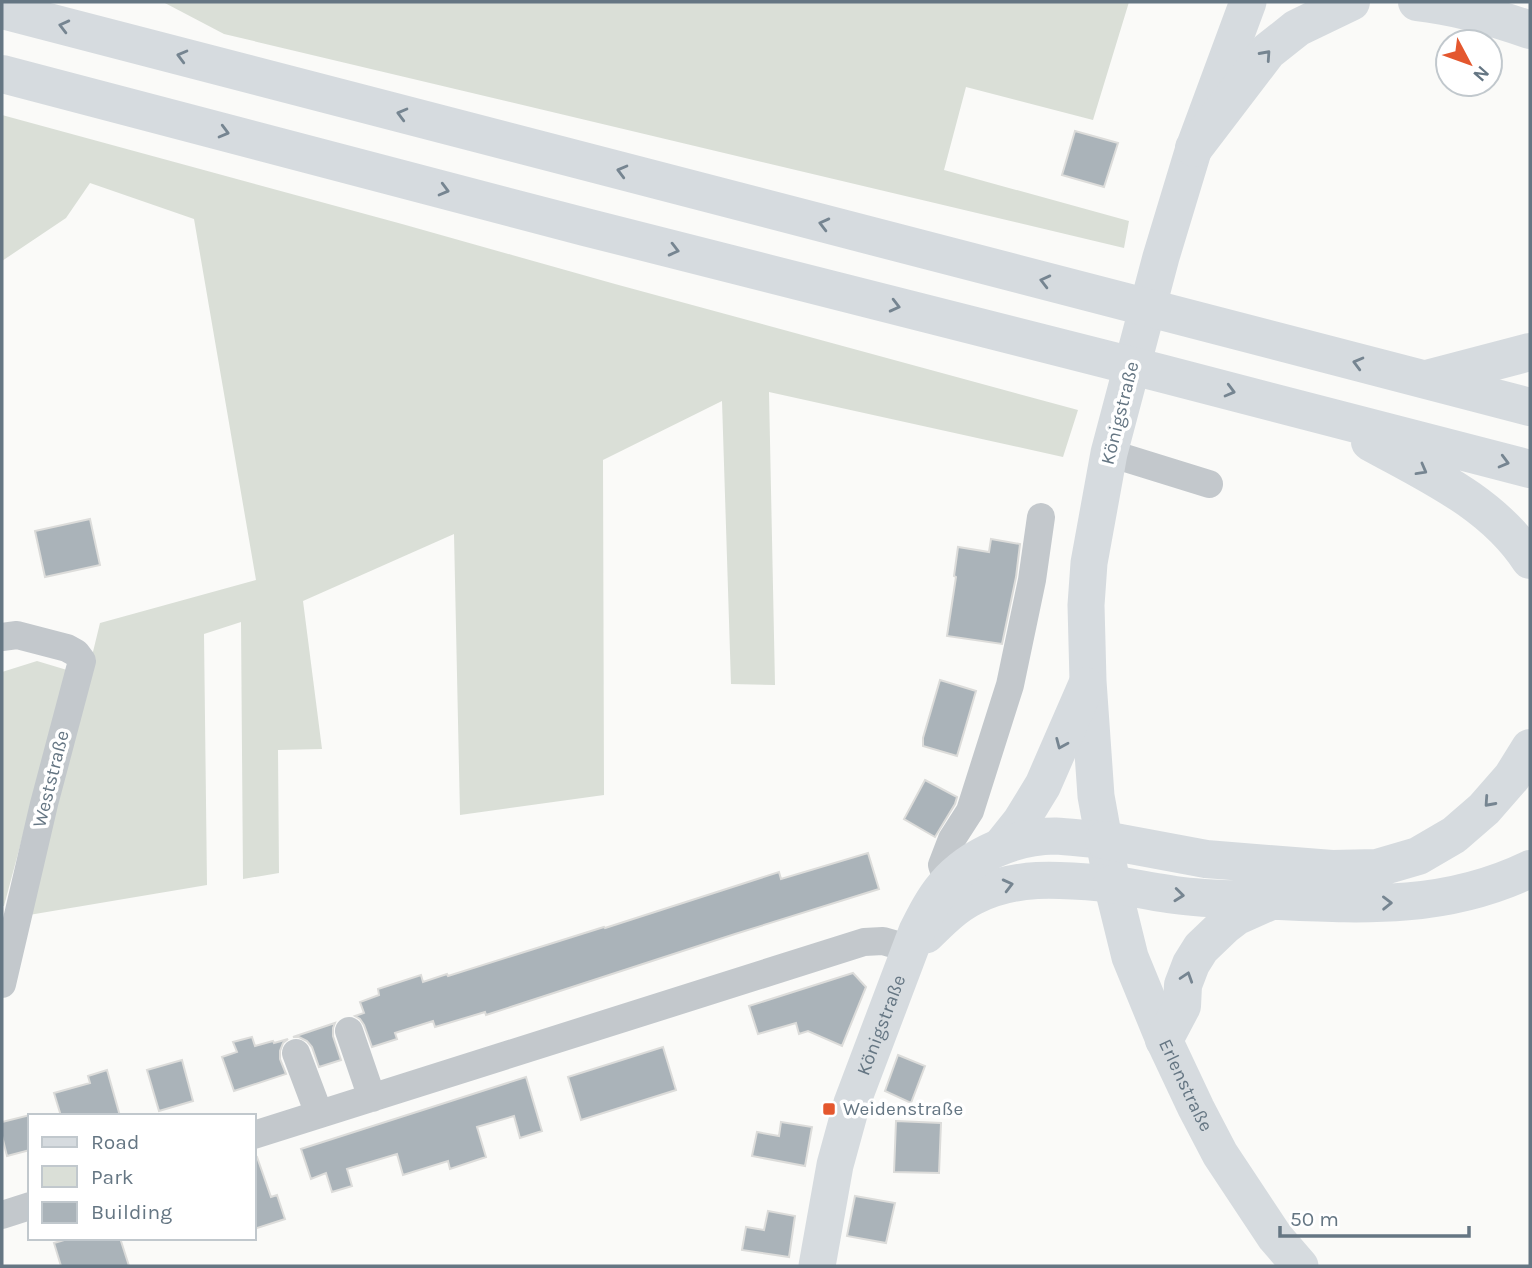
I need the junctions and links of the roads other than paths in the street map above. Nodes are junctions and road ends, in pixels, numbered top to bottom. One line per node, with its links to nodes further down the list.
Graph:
1 (1248, 2): 7 (main road, Königstraße)
2 (1351, 2): 7 (highway, one-way to 2)
3 (1417, 2): 5 (highway)
4 (2, 10): 9 (highway, one-way to 4)
5 (1530, 30)
6 (2, 74): 11 (highway, one-way to 11)
7 (1194, 148): 12 (main road, Königstraße)
8 (1530, 352): 9 (highway)
9 (1424, 380): 10 (highway)
10 (1530, 407)
11 (1319, 414): 13 (highway, one-way to 13); 16 (highway, one-way to 16)
12 (1109, 453): 14 (street); 18 (main road, Königstraße)
13 (1530, 469)
14 (1209, 484)
15 (1041, 517): 24 (street)
16 (1530, 560)
17 (2, 637): 27 (street, Weststraße)
18 (1088, 681): 20 (main road, Königstraße); 21 (main road, one-way to 21)
19 (1530, 748): 20 (highway, one-way to 20)
20 (1104, 841): 21 (main road, Königstraße); 23 (main road, Königstraße)
21 (1001, 846): 24 (main road, Königstraße)
22 (1530, 869): 25 (highway, one-way to 22)
23 (1112, 884): 24 (main road, Königstraße, one-way to 23); 25 (highway, one-way to 25); 29 (main road, Erlenstraße)
24 (955, 893): 26 (main road, Königstraße)
25 (1273, 901): 29 (highway, one-way to 25)
26 (911, 949): 31 (street); 36 (main road, Königstraße)
27 (2, 984)
28 (349, 1031): 31 (street)
29 (1164, 1040): 37 (main road, Erlenstraße)
30 (296, 1053): 32 (street)
31 (372, 1098): 32 (street)
32 (319, 1114): 33 (street)
33 (256, 1134)
34 (28, 1207): 35 (street)
35 (2, 1215)
36 (817, 1266)
37 (1300, 1266)

